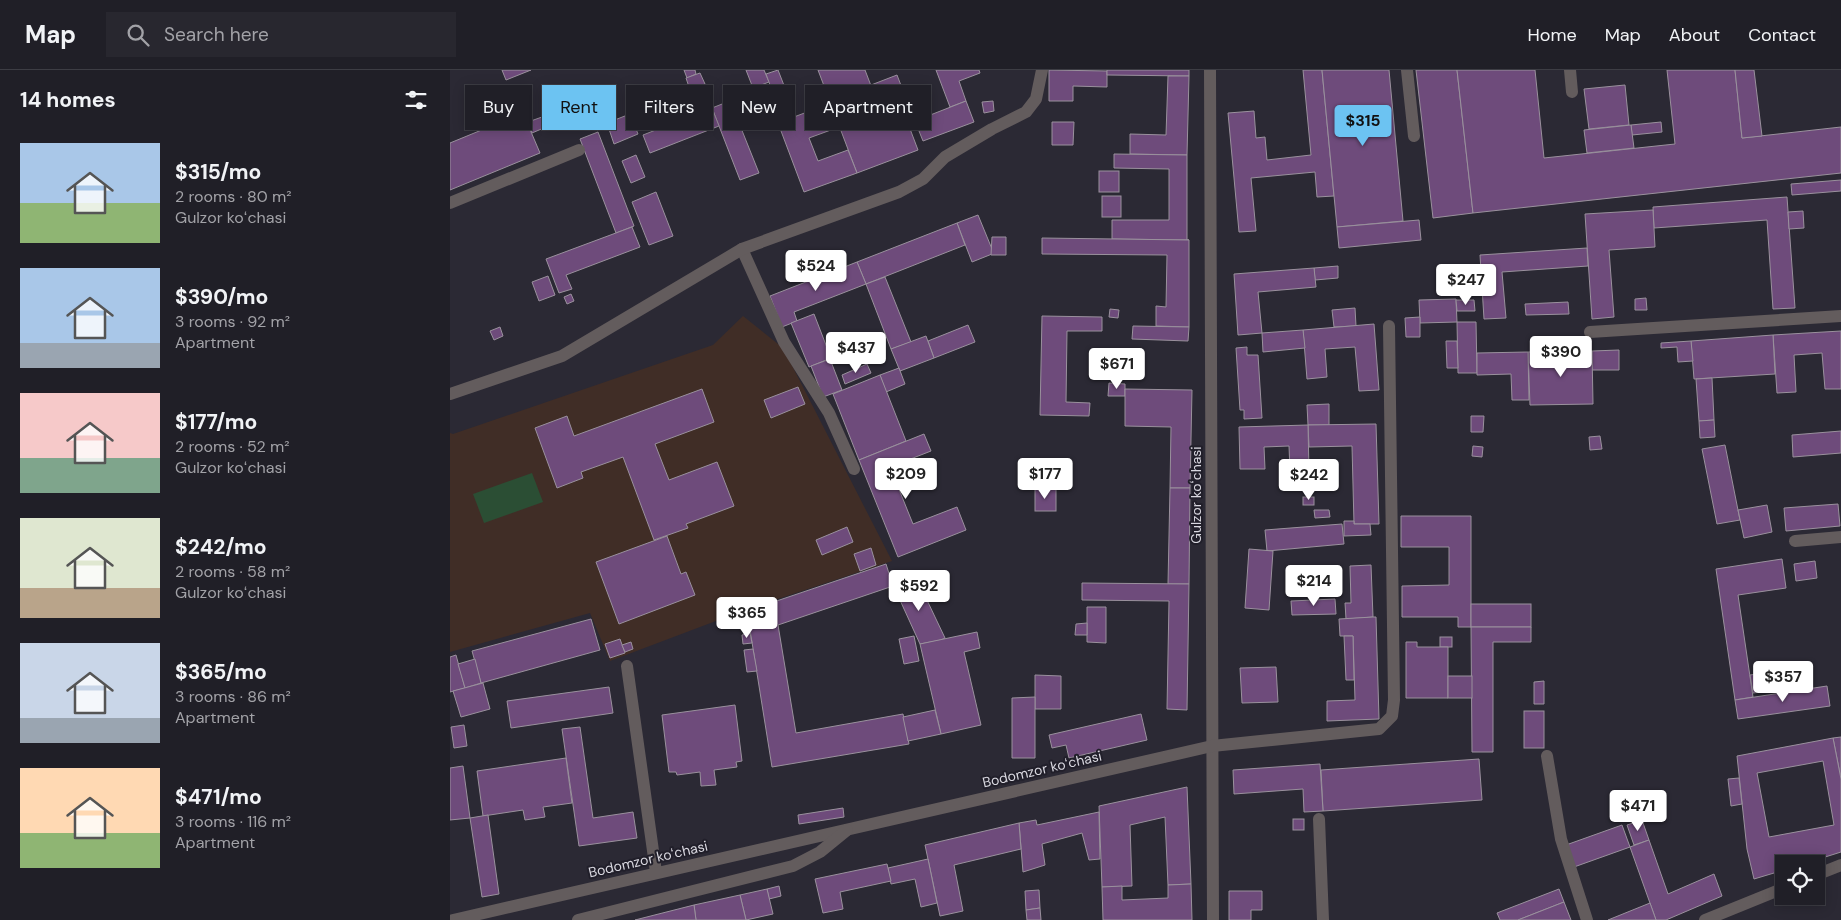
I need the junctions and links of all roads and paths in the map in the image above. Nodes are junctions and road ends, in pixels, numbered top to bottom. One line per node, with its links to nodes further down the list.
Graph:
1 (1042, 70): 9 (street)
2 (1210, 70): 18 (street, Gulzor koʻchasi)
3 (1407, 70): 6 (street)
4 (1570, 70): 5 (street)
5 (1572, 92)
6 (1414, 136)
7 (579, 150): 8 (street)
8 (450, 203)
9 (742, 250): 13 (street); 14 (street)
10 (1841, 316): 12 (street)
11 (1390, 326): 18 (street, Bodomzor koʻchasi)
12 (1590, 332)
13 (450, 394)
14 (854, 469)
15 (1841, 537): 16 (street)
16 (1795, 542)
17 (626, 666): 24 (street)
18 (1212, 746): 21 (street, Bodomzor koʻchasi); 28 (street, Gulzor koʻchasi)
19 (1547, 756): 30 (street)
20 (1319, 819): 29 (street)
21 (849, 828): 24 (street, Bodomzor koʻchasi); 27 (street, Bodomzor koʻchasi)
22 (1841, 865): 23 (street)
23 (1825, 871)
24 (656, 872): 26 (street, Bodomzor koʻchasi)
25 (1775, 892): 31 (street)
26 (453, 920)
27 (578, 920)
28 (1212, 920)
29 (1323, 920)
30 (1586, 920)
31 (1705, 920)

